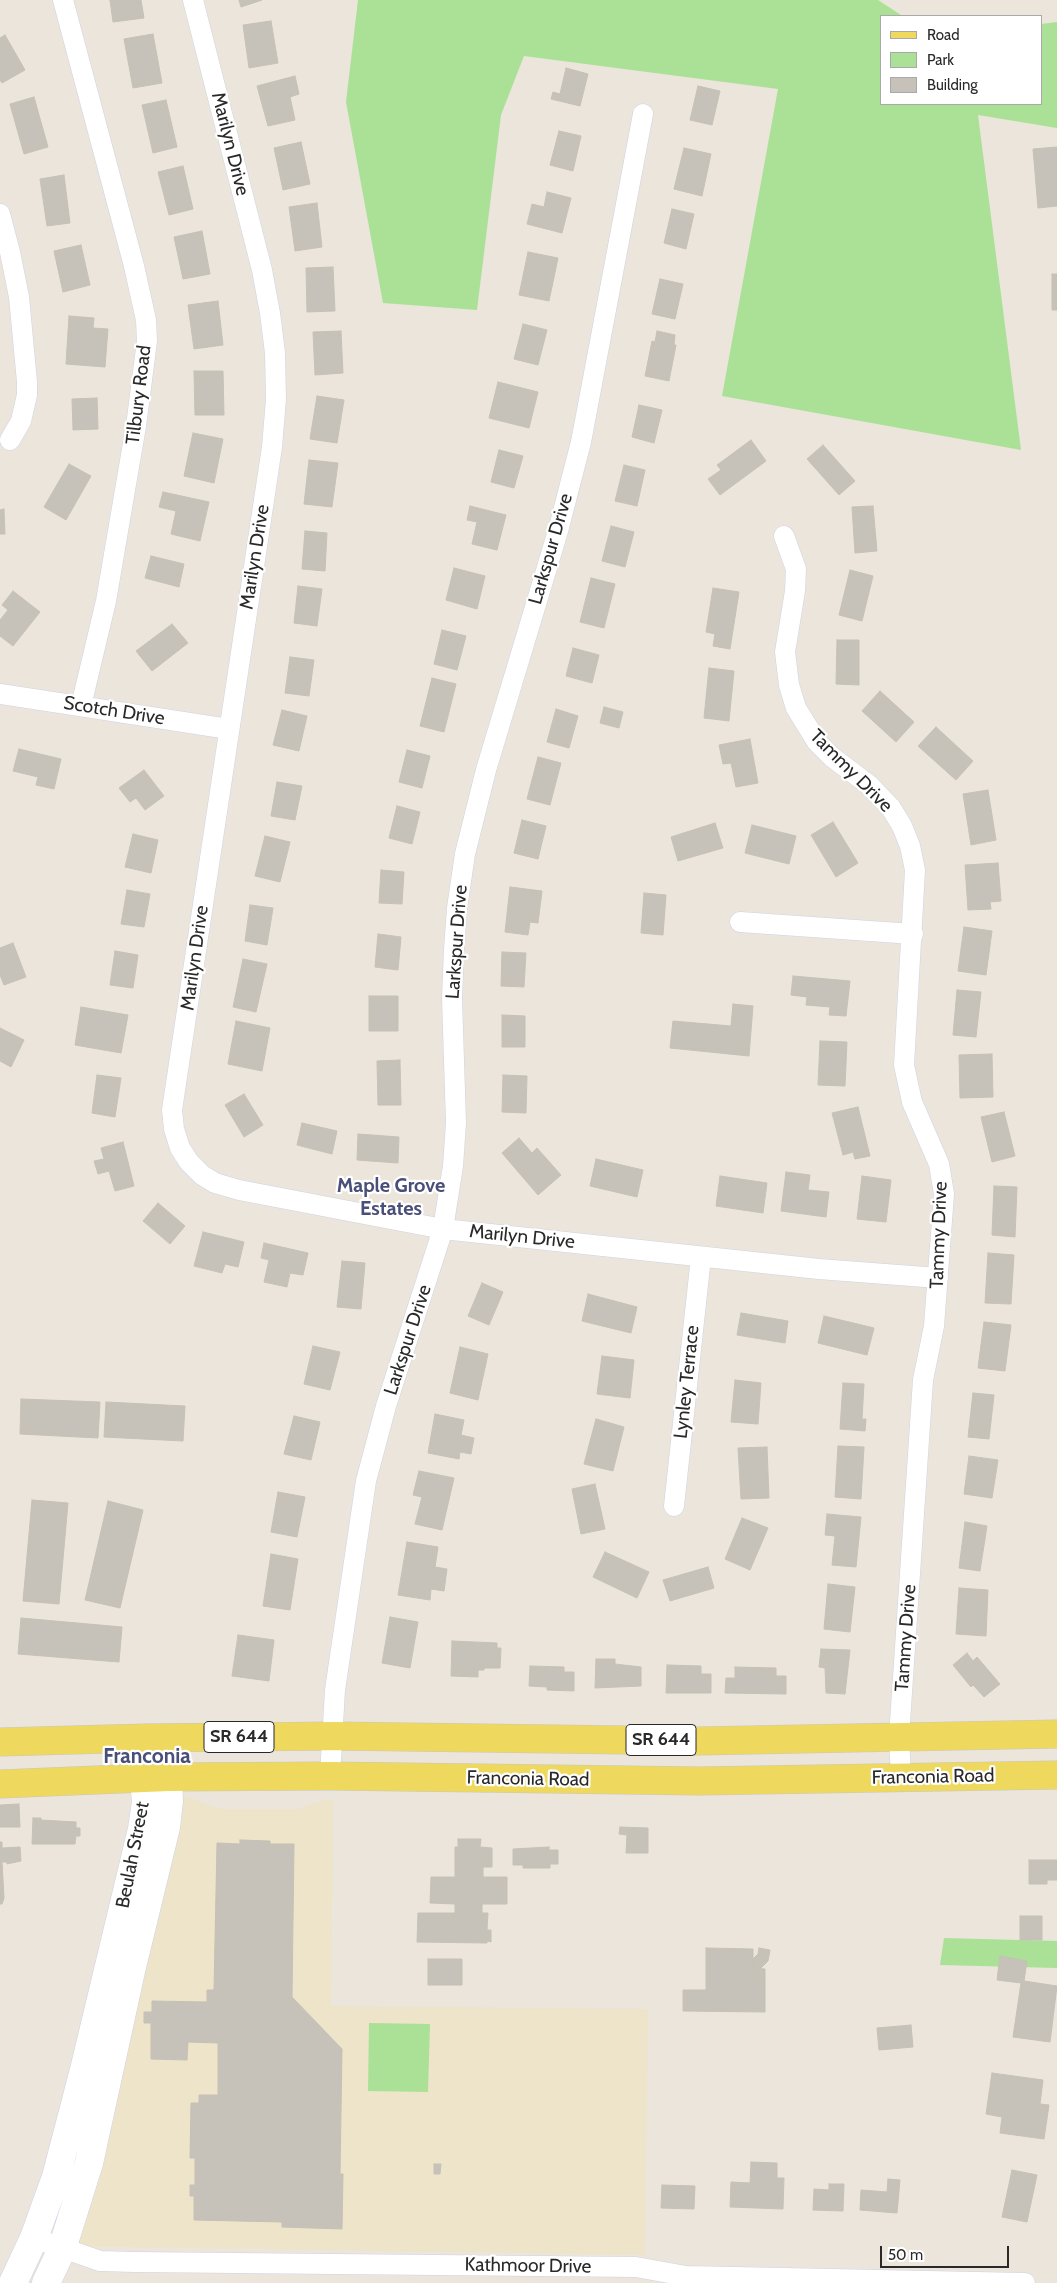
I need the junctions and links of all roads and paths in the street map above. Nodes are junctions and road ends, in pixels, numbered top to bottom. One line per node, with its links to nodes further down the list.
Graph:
1 (63, 0): 8 (street, Tilbury Road)
2 (193, 0): 9 (street, Marilyn Drive)
3 (643, 114): 12 (street, Larkspur Drive)
4 (0, 214): 5 (street)
5 (10, 440)
6 (784, 536): 11 (street, Tammy Drive)
7 (0, 694): 8 (street, Scotch Drive)
8 (81, 706): 9 (street, Scotch Drive)
9 (229, 729): 12 (street, Marilyn Drive)
10 (740, 922): 11 (street)
11 (913, 934): 14 (street, Tammy Drive)
12 (443, 1229): 13 (street, Marilyn Drive); 17 (street, Larkspur Drive)
13 (700, 1257): 14 (street, Marilyn Drive); 15 (street, Lynley Terrace)
14 (938, 1278): 18 (street, Tammy Drive)
15 (674, 1506)
16 (1057, 1734): 18 (main road, SR 644)
17 (333, 1736): 18 (main road, SR 644); 19 (main road, SR 644); 22 (street, Larkspur Drive)
18 (899, 1737): 24 (street, Tammy Drive)
19 (146, 1738): 20 (main road, SR 644); 23 (main road, Beulah Street)
20 (0, 1742)
21 (1057, 1775): 24 (main road, Franconia Road / SR 644)
22 (330, 1776): 23 (main road, Franconia Road / SR 644); 24 (main road, Franconia Road / SR 644)
23 (156, 1778): 25 (main road, Franconia Road / SR 644); 26 (main road, Beulah Street); 27 (main road, Beulah Street)
24 (901, 1778)
25 (0, 1784)
26 (34, 2238): 27 (street, Kathmoor Drive); 28 (main road, Beulah Street)
27 (62, 2248): 29 (main road, Beulah Street); 30 (street, Kathmoor Drive)
28 (13, 2283)
29 (46, 2283)
30 (1025, 2283)

